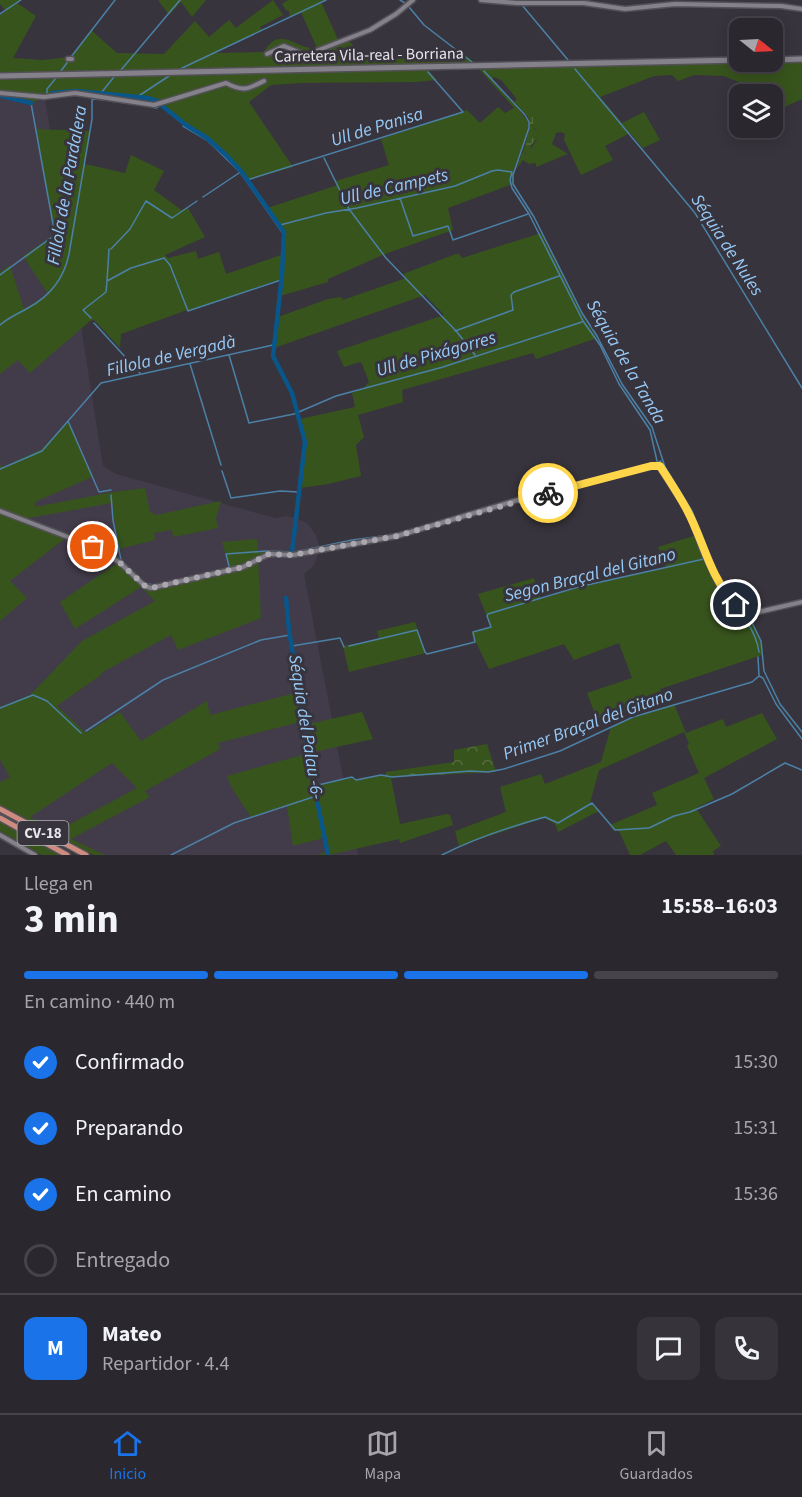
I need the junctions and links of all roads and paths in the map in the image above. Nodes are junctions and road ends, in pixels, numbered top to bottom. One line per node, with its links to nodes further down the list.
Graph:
1 (413, 0): 4 (street)
2 (481, 0): 3 (street)
3 (802, 9)
4 (267, 54)
5 (802, 59): 7 (main road)
6 (729, 60): 8 (main road, Carretera Vila-real - Borriana)
7 (783, 60)
8 (0, 76)
9 (264, 81): 10 (street)
10 (0, 93)
11 (0, 511): 12 (street)
12 (802, 602)
13 (0, 808): 18 (main road, CV-18)
14 (0, 818): 17 (main road, CV-18)
15 (0, 835): 16 (street)
16 (35, 855)
17 (67, 855)
18 (86, 855)

